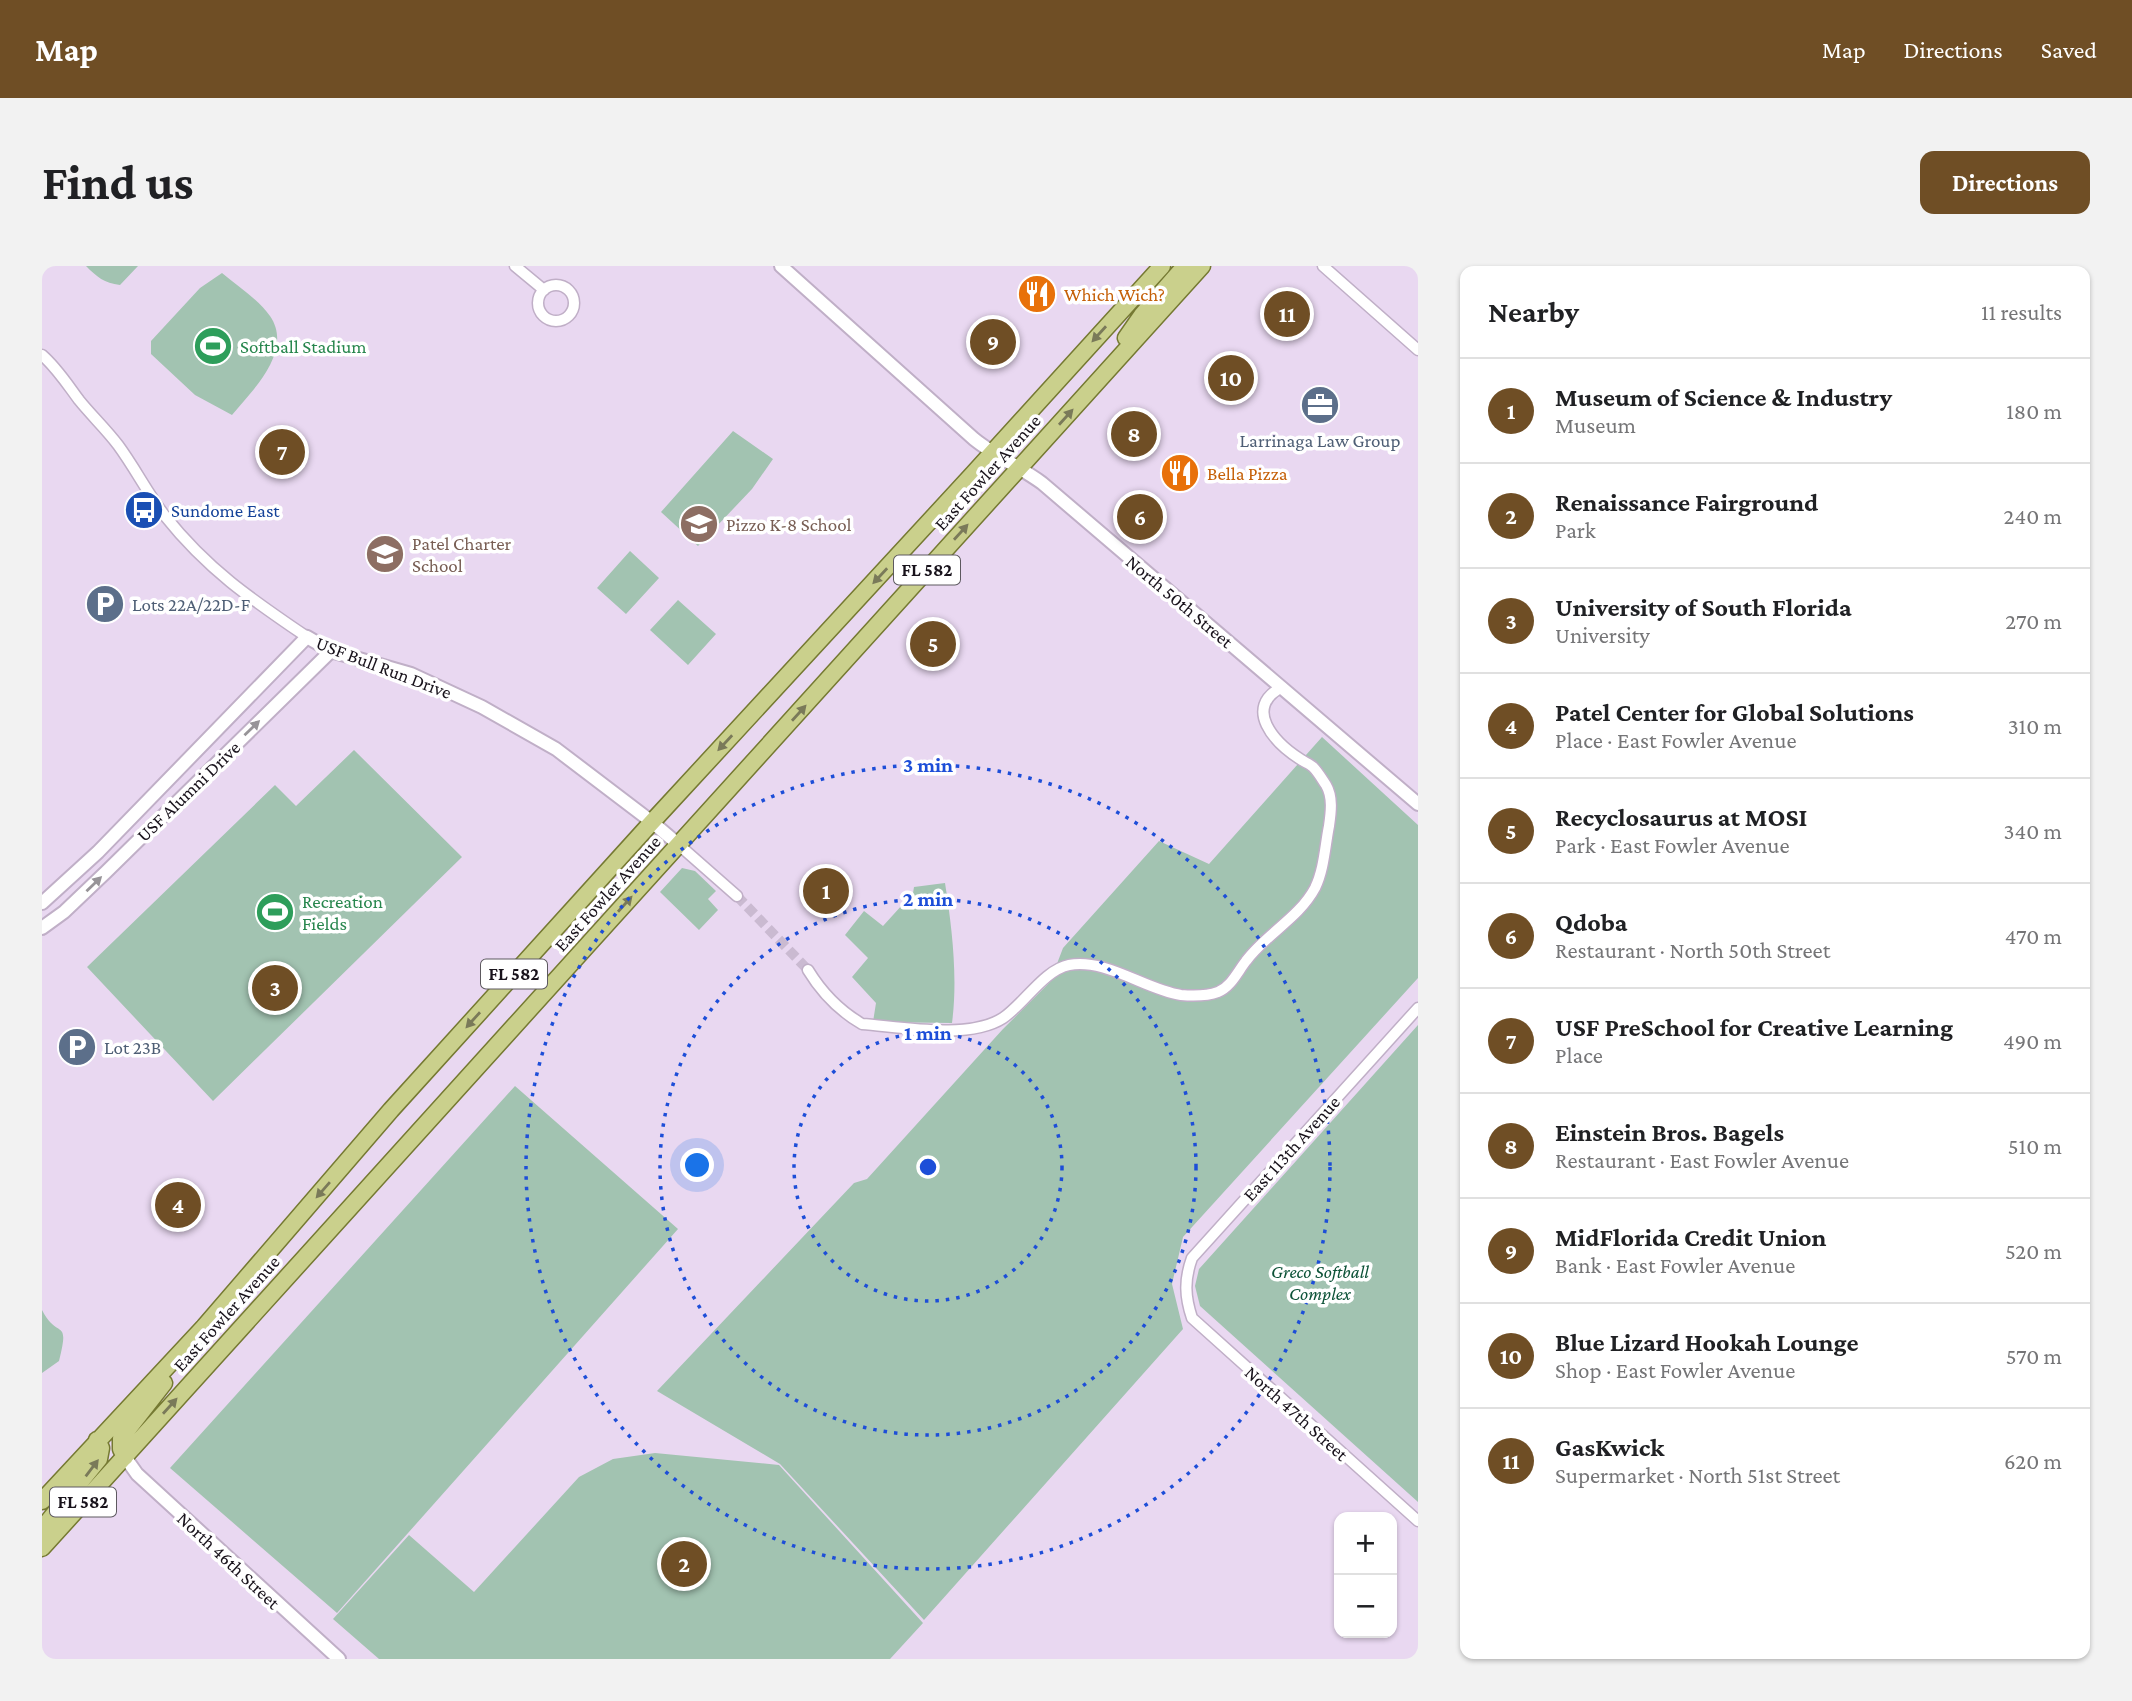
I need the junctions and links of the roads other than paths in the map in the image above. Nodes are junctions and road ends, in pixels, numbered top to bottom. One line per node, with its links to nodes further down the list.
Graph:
1 (515, 266): 7 (street)
2 (781, 266): 11 (street, North 50th Street)
3 (1162, 266): 11 (main road, East Fowler Avenue / FL 582, one-way to 11)
4 (1185, 266): 10 (main road)
5 (1202, 266): 10 (main road, East Fowler Avenue / FL 582)
6 (1324, 266): 8 (street)
7 (544, 290)
8 (1418, 350)
9 (42, 355): 13 (street, USF Bull Run Drive)
10 (1093, 386): 12 (main road, East Fowler Avenue / FL 582, one-way to 10)
11 (992, 453): 12 (street, North 50th Street); 17 (main road, East Fowler Avenue / FL 582, one-way to 17)
12 (1019, 467): 15 (street, North 50th Street); 18 (main road, East Fowler Avenue / FL 582, one-way to 12)
13 (307, 637): 14 (street, USF Bull Run Drive); 20 (street, USF Alumni Drive)
14 (331, 651): 17 (street, USF Bull Run Drive); 21 (street, USF Alumni Drive, one-way to 14)
15 (1282, 687): 16 (street, North 50th Street); 22 (street)
16 (1418, 804)
17 (652, 822): 18 (street, USF Bull Run Drive); 25 (main road, East Fowler Avenue / FL 582, one-way to 25)
18 (679, 845): 19 (street); 27 (main road, East Fowler Avenue / FL 582, one-way to 18)
19 (737, 896)
20 (42, 903)
21 (42, 928)
22 (808, 970)
23 (1418, 1008): 24 (street, East 113th Avenue)
24 (1185, 1298): 29 (street, North 47th Street)
25 (204, 1327): 26 (main road, East Fowler Avenue / FL 582); 27 (main road)
26 (97, 1440): 28 (main road, East Fowler Avenue / FL 582); 30 (main road, one-way to 26)
27 (125, 1457): 31 (main road, East Fowler Avenue / FL 582); 32 (street, North 46th Street)
28 (42, 1501)
29 (1418, 1521)
30 (42, 1529)
31 (42, 1548)
32 (338, 1659)

